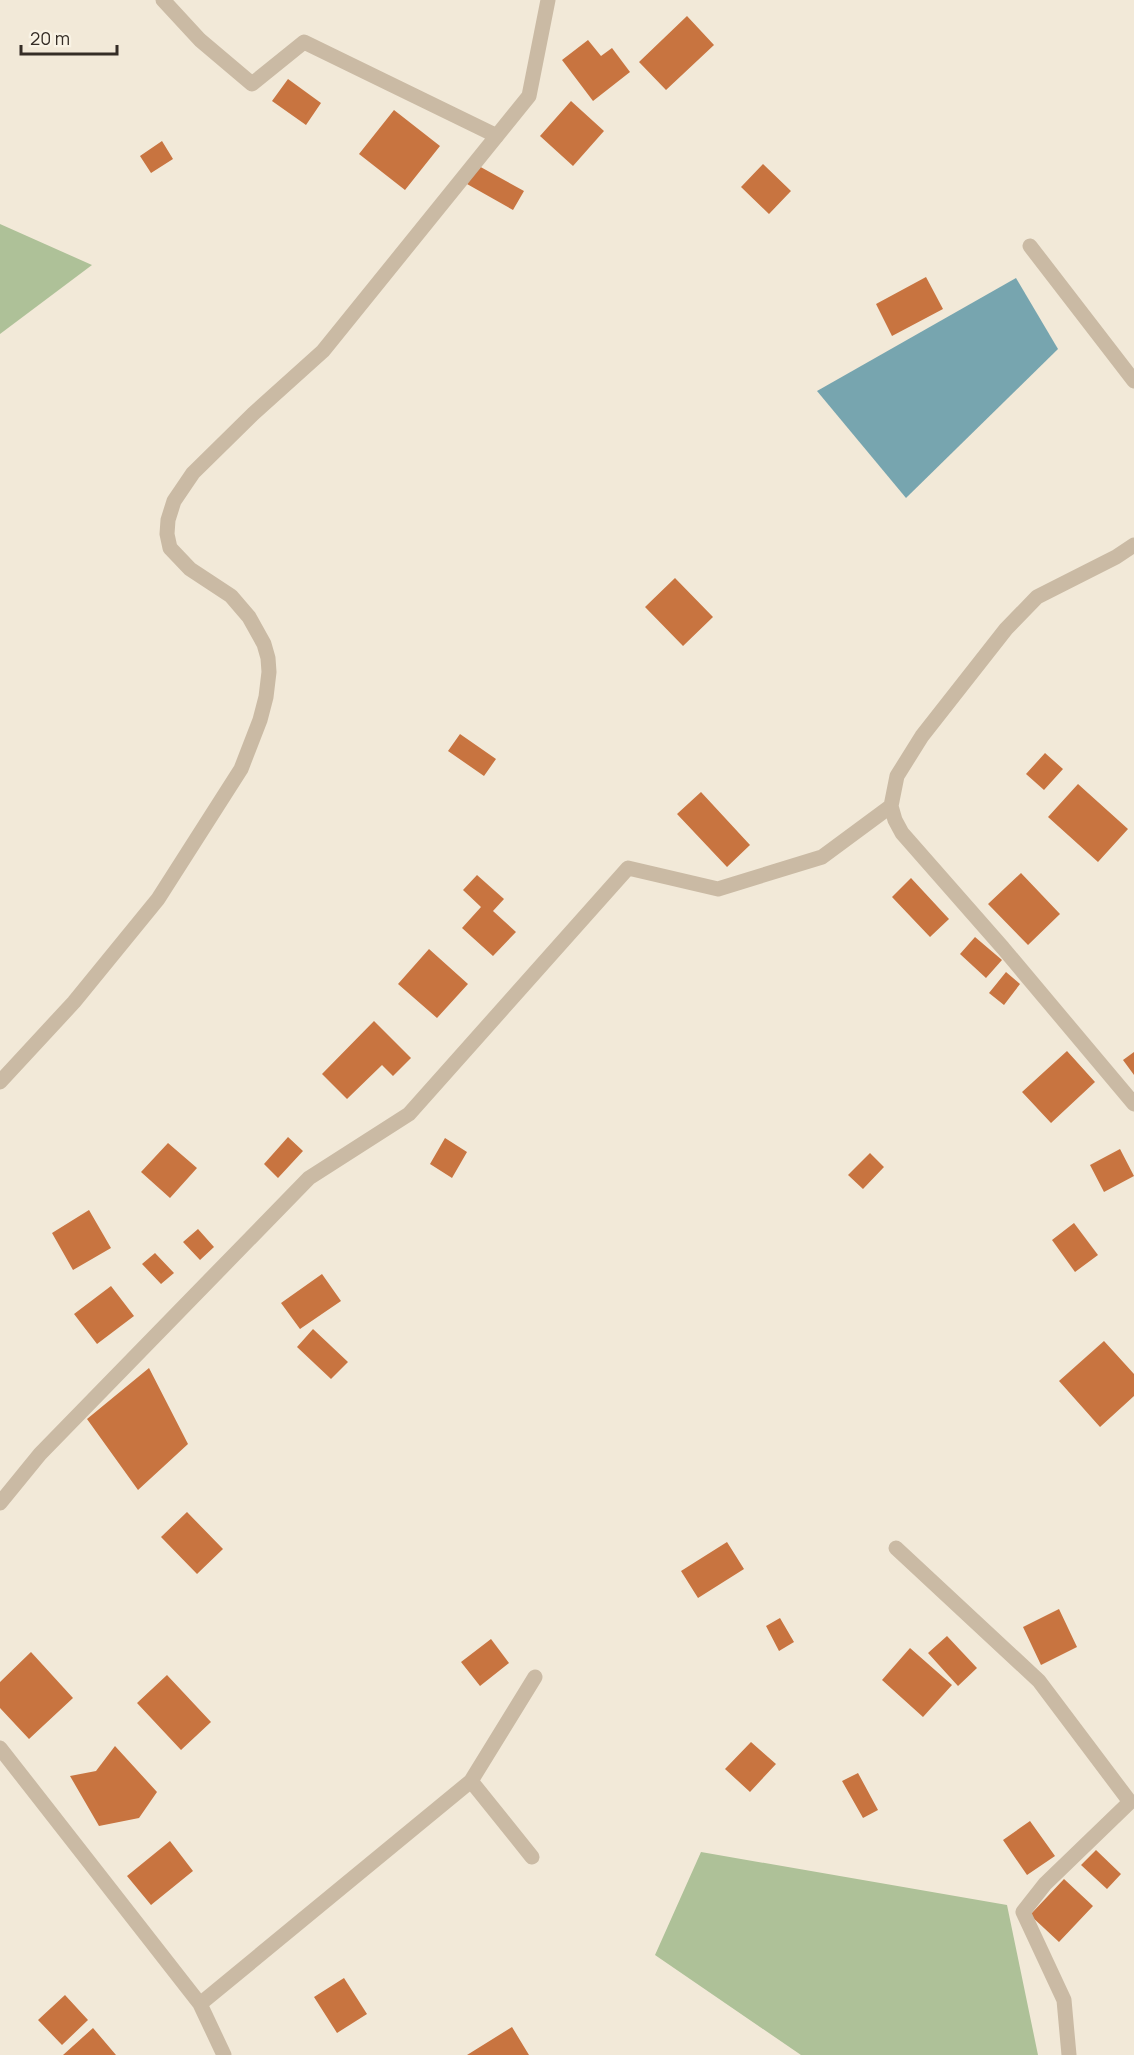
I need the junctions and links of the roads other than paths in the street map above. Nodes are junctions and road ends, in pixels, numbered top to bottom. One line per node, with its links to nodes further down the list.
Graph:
1 (163, 0): 3 (street)
2 (548, 0): 3 (street)
3 (497, 136): 8 (street)
4 (1030, 246): 5 (street)
5 (1134, 381)
6 (1134, 545): 7 (street)
7 (891, 806): 9 (street); 10 (street)
8 (0, 1082)
9 (1134, 1104)
10 (0, 1503)
11 (896, 1548): 18 (street)
12 (535, 1677): 14 (street)
13 (0, 1748): 16 (street)
14 (471, 1780): 15 (street); 16 (street)
15 (532, 1857)
16 (200, 2004): 17 (street)
17 (224, 2055)
18 (1069, 2055)

